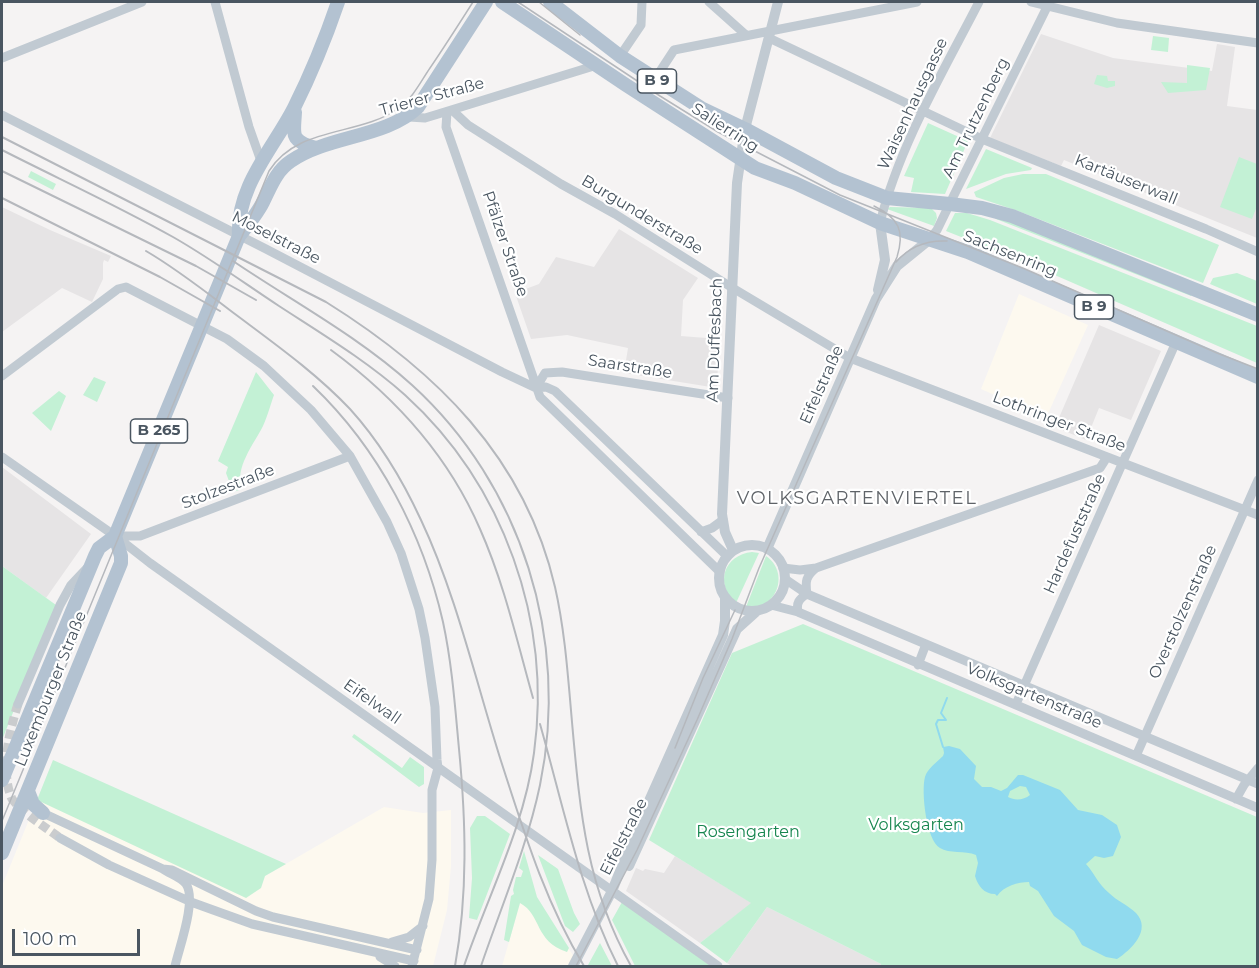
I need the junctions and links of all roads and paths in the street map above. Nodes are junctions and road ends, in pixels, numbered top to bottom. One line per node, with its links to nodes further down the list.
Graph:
1 (142, 2): 13 (street)
2 (215, 2): 31 (street)
3 (338, 2): 22 (main road, Luxemburger Straße / B 265)
4 (486, 2): 26 (main road)
5 (502, 2): 20 (main road, Salierring / B 9)
6 (642, 2): 18 (street)
7 (709, 2): 16 (street)
8 (778, 2): 15 (street, Am Duffesbach)
9 (917, 2): 15 (street)
10 (979, 2): 23 (street, Waisenhausgasse)
11 (1034, 2): 14 (street)
12 (552, 3): 18 (main road, Salierring / B 9)
13 (119, 6): 19 (street)
14 (1047, 7): 17 (street); 28 (street, Am Trutzenberg)
15 (770, 34): 16 (street); 23 (street, Kartäuserwall); 27 (street, Am Duffesbach)
16 (746, 35): 21 (street)
17 (1257, 43)
18 (620, 56): 21 (main road, Salierring / B 9)
19 (2, 58)
20 (597, 65): 24 (street, Trierer Straße); 30 (main road, Salierring / B 9)
21 (655, 79): 27 (main road, Salierring / B 9)
22 (294, 107): 29 (main road); 31 (main road, Luxemburger Straße / B 265)
23 (924, 110): 28 (street, Kartäuserwall); 33 (street, Waisenhausgasse)
24 (450, 111): 26 (street, Trierer Straße); 39 (street, Burgunderstraße); 47 (street, Pfälzer Straße)
25 (2, 115): 36 (street, Moselstraße)
26 (409, 117): 29 (main road, Trierer Straße / B 265)
27 (745, 129): 30 (street, Am Duffesbach); 33 (main road, Salierring / B 9)
28 (982, 139): 34 (street, Am Trutzenberg); 38 (street, Kartäuserwall)
29 (316, 148): 32 (main road, Trierer Straße / B 265)
30 (740, 159): 35 (main road, Salierring / B 9); 39 (street, Am Duffesbach)
31 (261, 161): 36 (main road, Luxemburger Straße / B 265)
32 (281, 169): 36 (main road, Luxemburger Straße / B 265)
33 (887, 198): 34 (main road, Sachsenring / B 9); 35 (street, Waisenhausgasse)
34 (950, 204): 37 (street, Am Trutzenberg); 41 (main road, Sachsenring / B 9)
35 (880, 223): 37 (main road, Sachsenring / B 9); 40 (street, Eifelstraße)
36 (240, 236): 42 (main road, Luxemburger Straße / B 265); 47 (street, Moselstraße)
37 (928, 240): 40 (street, Eifelstraße); 43 (main road, Sachsenring / B 9)
38 (1257, 252)
39 (731, 287): 44 (street, Burgunderstraße); 48 (street, Am Duffesbach)
40 (876, 299): 44 (street, Eifelstraße)
41 (1257, 315)
42 (202, 325): 45 (street); 49 (street); 58 (main road, Luxemburger Straße / B 265)
43 (1176, 342): 46 (main road, Sachsenring / B 9); 52 (street, Hardefuststraße)
44 (850, 358): 51 (street, Lothringer Straße); 59 (street, Eifelstraße)
45 (2, 376)
46 (1257, 377)
47 (536, 388): 48 (street, Saarstraße); 57 (street); 63 (street, Pfälzer Straße)
48 (728, 398): 56 (street, Am Duffesbach)
49 (350, 456): 58 (street, Stolzestraße); 77 (street)
50 (2, 457): 58 (street, Eifelwall)
51 (1107, 457): 52 (street, Lothringer Straße); 62 (street)
52 (1123, 463): 54 (street, Lothringer Straße); 72 (street, Hardefuststraße)
53 (1257, 480): 54 (street, Overstolzenstraße)
54 (1244, 510): 55 (street, Lothringer Straße); 75 (street, Overstolzenstraße)
55 (1257, 515)
56 (723, 520): 57 (street); 60 (street, Am Duffesbach)
57 (701, 532): 60 (street)
58 (115, 536): 61 (main road, Luxemburger Straße / B 265); 77 (street, Eifelwall); 81 (main road, Luxemburger Straße)
59 (767, 549): 60 (street); 64 (street)
60 (730, 553): 63 (street)
61 (92, 562): 73 (street); 79 (main road, Luxemburger Straße / B 265)
62 (816, 568): 64 (street); 65 (street)
63 (720, 572): 66 (street)
64 (784, 574): 65 (street, Volksgartenstraße); 67 (street)
65 (807, 594): 69 (street); 70 (street, Volksgartenstraße)
66 (725, 597): 68 (street); 90 (street, Eifelstraße)
67 (771, 605): 68 (street); 69 (street, Volksgartenstraße)
68 (757, 610): 90 (street, Eifelstraße)
69 (798, 612): 71 (street, Volksgartenstraße)
70 (926, 644): 71 (street); 72 (street, Volksgartenstraße)
71 (918, 664): 74 (street, Volksgartenstraße)
72 (1024, 685): 74 (street, Hardefuststraße); 75 (street, Volksgartenstraße)
73 (18, 704)
74 (1016, 704): 76 (street, Volksgartenstraße)
75 (1145, 737): 76 (street, Overstolzenstraße); 80 (street, Volksgartenstraße)
76 (1136, 756): 82 (street, Volksgartenstraße)
77 (438, 768): 90 (street, Eifelwall); 95 (street)
78 (1257, 768): 80 (street)
79 (2, 780)
80 (1253, 782): 82 (street)
81 (28, 791): 84 (main road); 85 (main road, Luxemburger Straße)
82 (1236, 799): 83 (street, Volksgartenstraße)
83 (1257, 808)
84 (43, 813): 85 (main road); 88 (street)
85 (16, 819): 87 (main road, Luxemburger Straße)
86 (60, 838): 91 (street)
87 (2, 853)
88 (163, 869): 89 (street); 93 (street)
89 (187, 885): 91 (street); 92 (street)
90 (612, 891): 104 (street); 105 (street, Eifelwall)
91 (191, 902): 92 (street); 102 (street)
92 (223, 913): 96 (street)
93 (273, 917): 94 (street); 96 (street)
94 (307, 924): 97 (street); 98 (street)
95 (423, 926): 98 (street); 99 (street)
96 (270, 929): 97 (street)
97 (298, 936): 100 (street)
98 (381, 941): 99 (street)
99 (417, 950): 101 (street)
100 (373, 952): 101 (street); 103 (street)
101 (413, 964)
102 (175, 966)
103 (395, 966)
104 (573, 966)
105 (718, 966)

